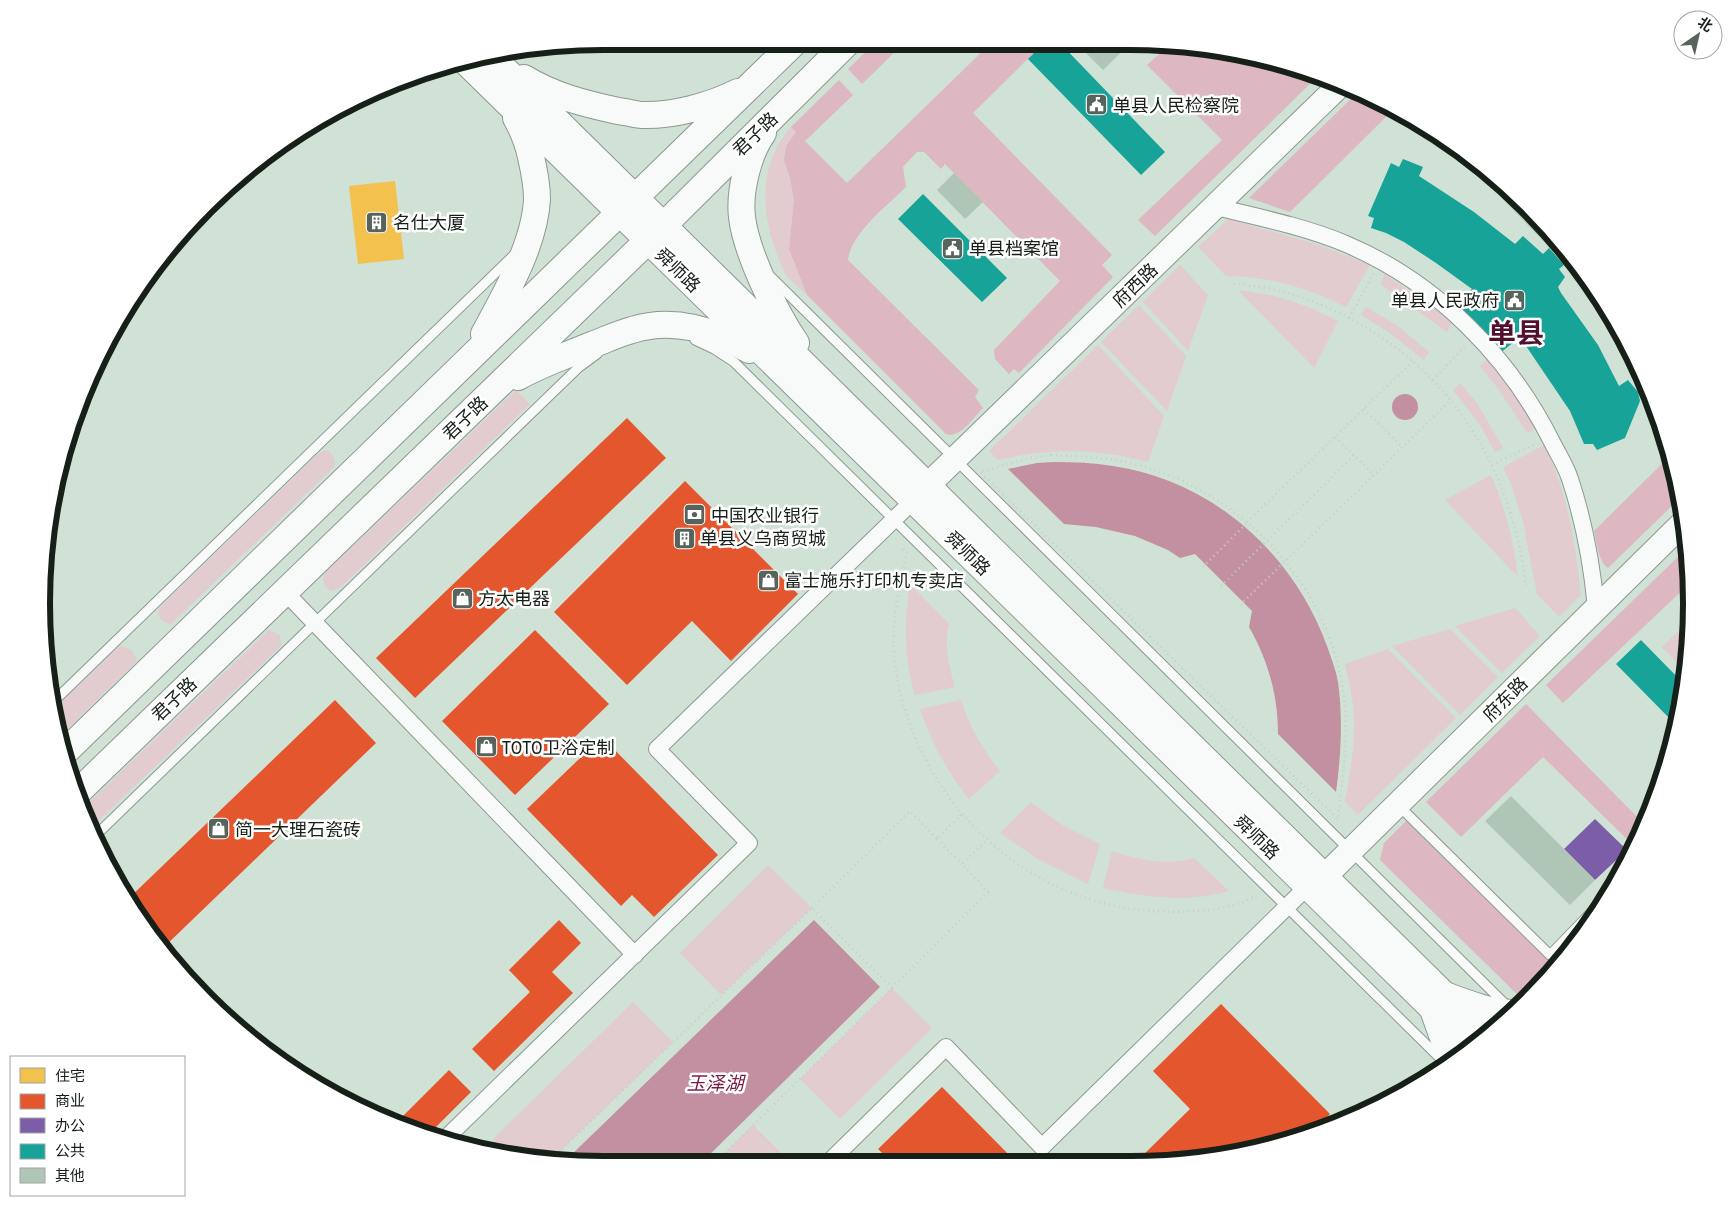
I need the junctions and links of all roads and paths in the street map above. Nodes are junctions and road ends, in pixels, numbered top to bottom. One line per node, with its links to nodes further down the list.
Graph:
1 (787, 50): 4 (main road)
2 (840, 50): 6 (main road, 君子路)
3 (491, 66): 4 (main road); 7 (main road, 舜师路); 10 (main road)
4 (752, 84): 7 (main road)
5 (1335, 89): 8 (street, 府西路)
6 (781, 108): 9 (main road, 君子路); 12 (main road)
7 (627, 205): 9 (main road, 舜师路); 19 (main road)
8 (1216, 207): 11 (street); 32 (street, 府西路)
9 (656, 233): 20 (main road, 舜师路); 21 (main road, 舜师路); 23 (main road, 君子路)
10 (528, 240): 19 (main road); 45 (lane)
11 (1381, 261): 14 (path); 16 (street)
12 (755, 262): 21 (main road); 53 (lane)
13 (1234, 284): 14 (path)
14 (1349, 318): 18 (path)
15 (662, 331): 20 (main road); 23 (main road); 44 (lane)
16 (1476, 335): 22 (path); 26 (street)
17 (689, 338): 67 (lane)
18 (1413, 361): 22 (path); 25 (path)
19 (466, 362): 46 (main road)
20 (784, 374): 32 (main road, 舜师路)
21 (818, 377): 32 (main road, 舜师路)
22 (1433, 380): 24 (path)
23 (494, 390): 41 (main road, 君子路)
24 (1451, 400): 28 (path); 30 (path)
25 (1364, 409): 27 (path); 28 (path)
26 (1549, 436): 30 (path); 43 (street)
27 (1336, 437): 29 (path); 33 (path)
28 (1402, 447): 31 (path)
29 (1354, 455): 31 (path); 35 (path)
30 (1492, 465): 40 (path)
31 (1374, 475): 37 (path)
32 (921, 492): 55 (main road, 舜师路); 59 (street)
33 (1247, 523): 35 (path); 37 (path); 38 (path)
34 (1678, 528): 43 (street, 府东路)
35 (1267, 542): 37 (path); 39 (path)
36 (903, 549): 49 (path)
37 (1285, 561): 42 (path)
38 (1203, 567)
39 (1221, 586)
40 (1526, 586)
41 (285, 592): 44 (street); 47 (main road, 君子路)
42 (1240, 605)
43 (1596, 608): 48 (street, 府东路)
44 (315, 623): 50 (lane); 59 (street)
45 (59, 697)
46 (70, 748)
47 (82, 788)
48 (1398, 804): 53 (street, 府东路); 58 (lane)
49 (962, 814): 51 (path); 52 (path)
50 (100, 832)
51 (937, 839): 54 (path); 57 (path)
52 (987, 840): 54 (path); 56 (path)
53 (1350, 851): 55 (street, 府东路); 62 (lane)
54 (962, 864): 60 (path)
55 (1316, 881): 61 (main road, 舜师路); 71 (street)
56 (1258, 898)
57 (812, 908): 60 (path); 69 (path)
58 (1581, 923)
59 (635, 954): 68 (street)
60 (892, 988): 70 (path)
61 (1438, 1001): 63 (street); 64 (main road, 舜师路); 65 (main road, 舜师路); 66 (street)
62 (1508, 1007)
63 (1502, 1012)
64 (1480, 1031)
65 (1468, 1041)
66 (1449, 1054)
67 (1441, 1060)
68 (450, 1134)
69 (557, 1154)
70 (722, 1156)
71 (842, 1156)

